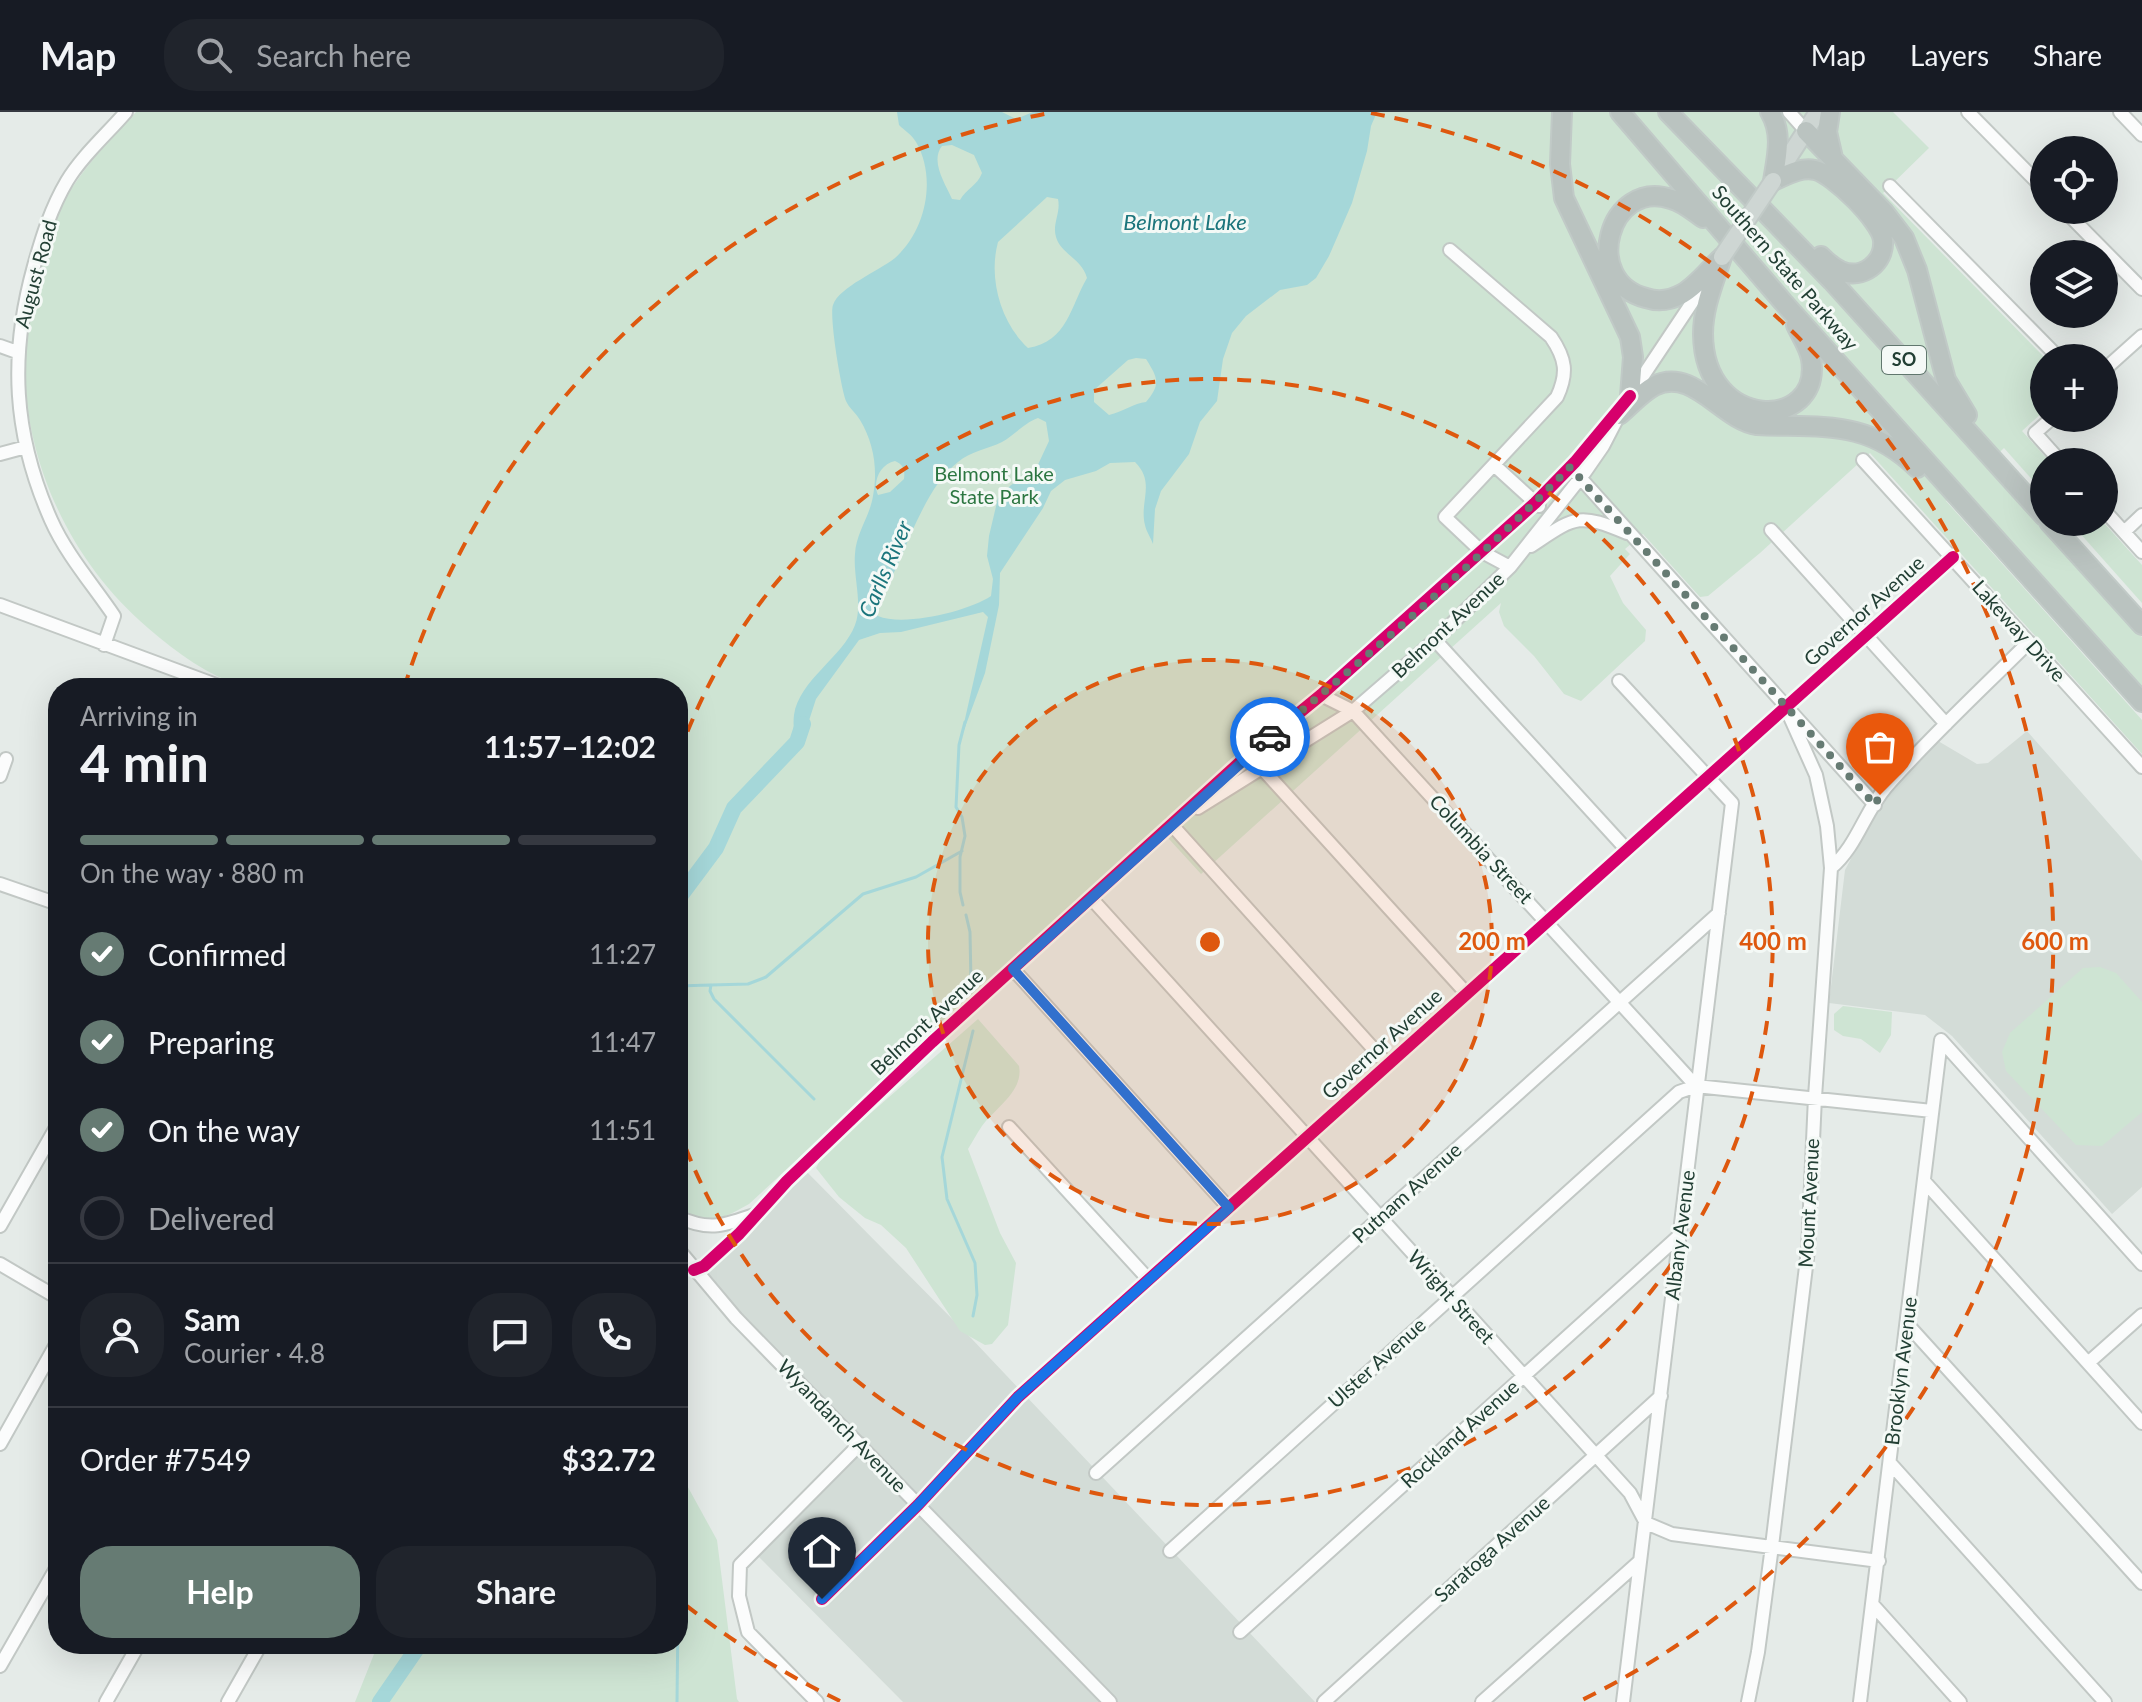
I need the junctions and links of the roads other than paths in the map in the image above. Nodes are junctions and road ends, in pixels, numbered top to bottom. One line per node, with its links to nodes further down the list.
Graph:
1 (126, 112): 29 (street, August Road)
2 (1562, 112): 31 (highway)
3 (1620, 112): 20 (highway, Southern State Parkway / SO)
4 (1668, 112): 17 (highway, Southern State Parkway / SO)
5 (1685, 112): 17 (highway)
6 (1770, 112): 16 (highway)
7 (1789, 112): 12 (street)
8 (1818, 112): 12 (main road, Belmont Avenue)
9 (1830, 112): 14 (highway)
10 (1968, 112): 15 (street)
11 (2120, 112): 13 (street)
12 (1806, 131): 14 (highway); 16 (main road, Belmont Avenue)
13 (2142, 135)
14 (1835, 165): 41 (highway)
15 (2030, 175)
16 (1773, 181): 21 (highway); 23 (main road, Belmont Avenue, bridge)
17 (1742, 186): 21 (highway, Southern State Parkway / SO)
18 (1890, 186): 27 (street)
19 (2078, 224): 24 (street)
20 (1728, 237): 23 (highway); 25 (highway, Southern State Parkway / SO)
21 (1797, 244): 41 (highway, Southern State Parkway / SO)
22 (1450, 250): 38 (street)
23 (1722, 257): 25 (highway); 31 (street, Belmont Avenue)
24 (2142, 289)
25 (1783, 302): 44 (highway, Southern State Parkway / SO)
26 (2142, 336): 30 (street)
27 (2045, 344)
28 (0, 346): 29 (street)
29 (17, 352): 34 (street, August Road)
30 (2118, 357)
31 (1630, 396): 32 (street, Belmont Avenue); 39 (street, Belmont Avenue)
32 (1619, 415): 40 (street, Belmont Avenue); 44 (highway)
33 (2036, 432): 35 (street)
34 (26, 447): 36 (street); 62 (street, August Road)
35 (2048, 448)
36 (0, 454)
37 (1863, 460): 55 (street, Lakeway Drive)
38 (1494, 465): 43 (street); 52 (street)
39 (1570, 467): 40 (street); 43 (street, Belmont Avenue)
40 (1580, 477): 46 (street, Belmont Avenue); 50 (street)
41 (2009, 477): 42 (highway, Southern State Parkway / SO)
42 (2030, 500)
43 (1535, 503): 46 (street); 52 (street, Belmont Avenue)
44 (1971, 512): 66 (highway, Southern State Parkway / SO)
45 (2142, 515): 49 (street)
46 (1551, 516): 53 (street, Belmont Avenue)
47 (2118, 525): 49 (street)
48 (1771, 530): 59 (street)
49 (2124, 532): 54 (street)
50 (1630, 535): 53 (street); 67 (street)
51 (2062, 536): 58 (highway)
52 (1482, 552): 56 (street); 65 (street, Belmont Avenue)
53 (1522, 552): 56 (street, Belmont Avenue)
54 (2142, 552)
55 (1953, 557): 59 (street, Governor Avenue); 61 (street, Lakeway Drive)
56 (1510, 567): 60 (street, Belmont Avenue)
57 (0, 605): 62 (street)
58 (2142, 625)
59 (1866, 636): 67 (street, Governor Avenue); 69 (street)
60 (1435, 640): 68 (street, Belmont Avenue); 78 (street)
61 (2029, 642): 69 (street); 72 (street, Lakeway Drive)
62 (104, 645): 63 (street)
63 (196, 678)
64 (1619, 681): 75 (street, Albany Avenue)
65 (1321, 695): 68 (street, Columbia Street); 70 (street, Belmont Avenue)
66 (2142, 702)
67 (1786, 708): 75 (street, Governor Avenue); 76 (street); 79 (street, Mount Avenue)
68 (1353, 711): 73 (street, Belmont Avenue); 84 (street, Columbia Street)
69 (1946, 724): 76 (street)
70 (1249, 754): 73 (street); 77 (street, Belmont Avenue)
71 (6, 759): 74 (street)
72 (2142, 767)
73 (1262, 768): 77 (street, Belmont Avenue); 86 (street)
74 (0, 776)
75 (1708, 777): 78 (street, Governor Avenue); 83 (street, Albany Avenue)
76 (1875, 805): 79 (street)
77 (1171, 824): 81 (street, Belmont Avenue); 88 (street)
78 (1627, 850): 84 (street, Governor Avenue)
79 (1831, 868): 90 (street, Mount Avenue)
80 (0, 884): 82 (street)
81 (1091, 898): 85 (street, Belmont Avenue); 93 (street, Wright Street)
82 (48, 901)
83 (1719, 913): 87 (street, Putnam Avenue); 89 (street, Albany Avenue)
84 (1548, 922): 86 (street, Governor Avenue); 87 (street, Columbia Street)
85 (1013, 969): 96 (street); 97 (street, Belmont Avenue)
86 (1467, 994): 88 (street, Governor Avenue)
87 (1619, 1002): 89 (street, Columbia Street); 98 (street, Putnam Avenue)
88 (1388, 1065): 93 (street, Governor Avenue)
89 (1696, 1086): 90 (street); 101 (street, Albany Avenue); 108 (street, Ulster Avenue)
90 (1815, 1097): 91 (street); 123 (street, Mount Avenue)
91 (1932, 1111): 95 (street, Brooklyn Avenue); 104 (street, Brooklyn Avenue)
92 (1009, 1127): 106 (street)
93 (1308, 1137): 96 (street, Governor Avenue); 98 (street, Wright Street)
94 (48, 1142): 100 (street)
95 (1924, 1181): 110 (street, Brooklyn Avenue); 112 (street)
96 (1229, 1208): 106 (street, Governor Avenue)
97 (760, 1213): 99 (street); 105 (street, Belmont Avenue)
98 (1380, 1217): 108 (street, Wright Street); 120 (street, Putnam Avenue)
99 (688, 1222)
100 (0, 1226)
101 (1680, 1235): 113 (street, Rockland Avenue); 114 (street, Albany Avenue)
102 (688, 1262): 105 (street, Wyandanch Avenue)
103 (0, 1264): 107 (street)
104 (2142, 1264)
105 (694, 1270): 117 (street, Wyandanch Avenue)
106 (1149, 1280): 121 (street, Governor Avenue)
107 (48, 1292)
108 (1451, 1297): 113 (street, Wright Street); 124 (street, Ulster Avenue)
109 (2142, 1315): 112 (street)
110 (1907, 1324): 119 (street, Brooklyn Avenue); 128 (street)
111 (48, 1359): 116 (street)
112 (2088, 1363): 115 (street)
113 (1523, 1377): 118 (street, Wright Street); 131 (street, Rockland Avenue)
114 (1661, 1396): 118 (street, Saratoga Avenue); 122 (street, Albany Avenue)
115 (2142, 1423)
116 (0, 1444)
117 (860, 1444): 121 (street, Wyandanch Avenue); 137 (street)
118 (1595, 1457): 122 (street, Wright Street); 139 (street, Saratoga Avenue)
119 (1890, 1463): 126 (street, Brooklyn Avenue); 145 (street)
120 (1096, 1473)
121 (918, 1505): 129 (street, Governor Avenue); 138 (street, Wyandanch Avenue)
122 (1646, 1523): 123 (street); 125 (street, Albany Avenue)
123 (1772, 1546): 126 (street); 142 (street, Mount Avenue)
124 (1170, 1551)
125 (1640, 1561): 140 (street); 141 (street, Albany Avenue)
126 (1879, 1561): 130 (street, Brooklyn Avenue)
127 (48, 1582): 134 (street)
128 (2142, 1583)
129 (822, 1599)
130 (1873, 1605): 143 (street, Brooklyn Avenue); 144 (street)
131 (1240, 1632)
132 (133, 1654): 135 (street)
133 (255, 1654): 136 (street)
134 (0, 1666)
135 (106, 1702)
136 (228, 1702)
137 (817, 1702)
138 (1110, 1702)
139 (1324, 1702)
140 (1482, 1702)
141 (1623, 1702)
142 (1748, 1702)
143 (1860, 1702)
144 (1960, 1702)
145 (2105, 1702)

